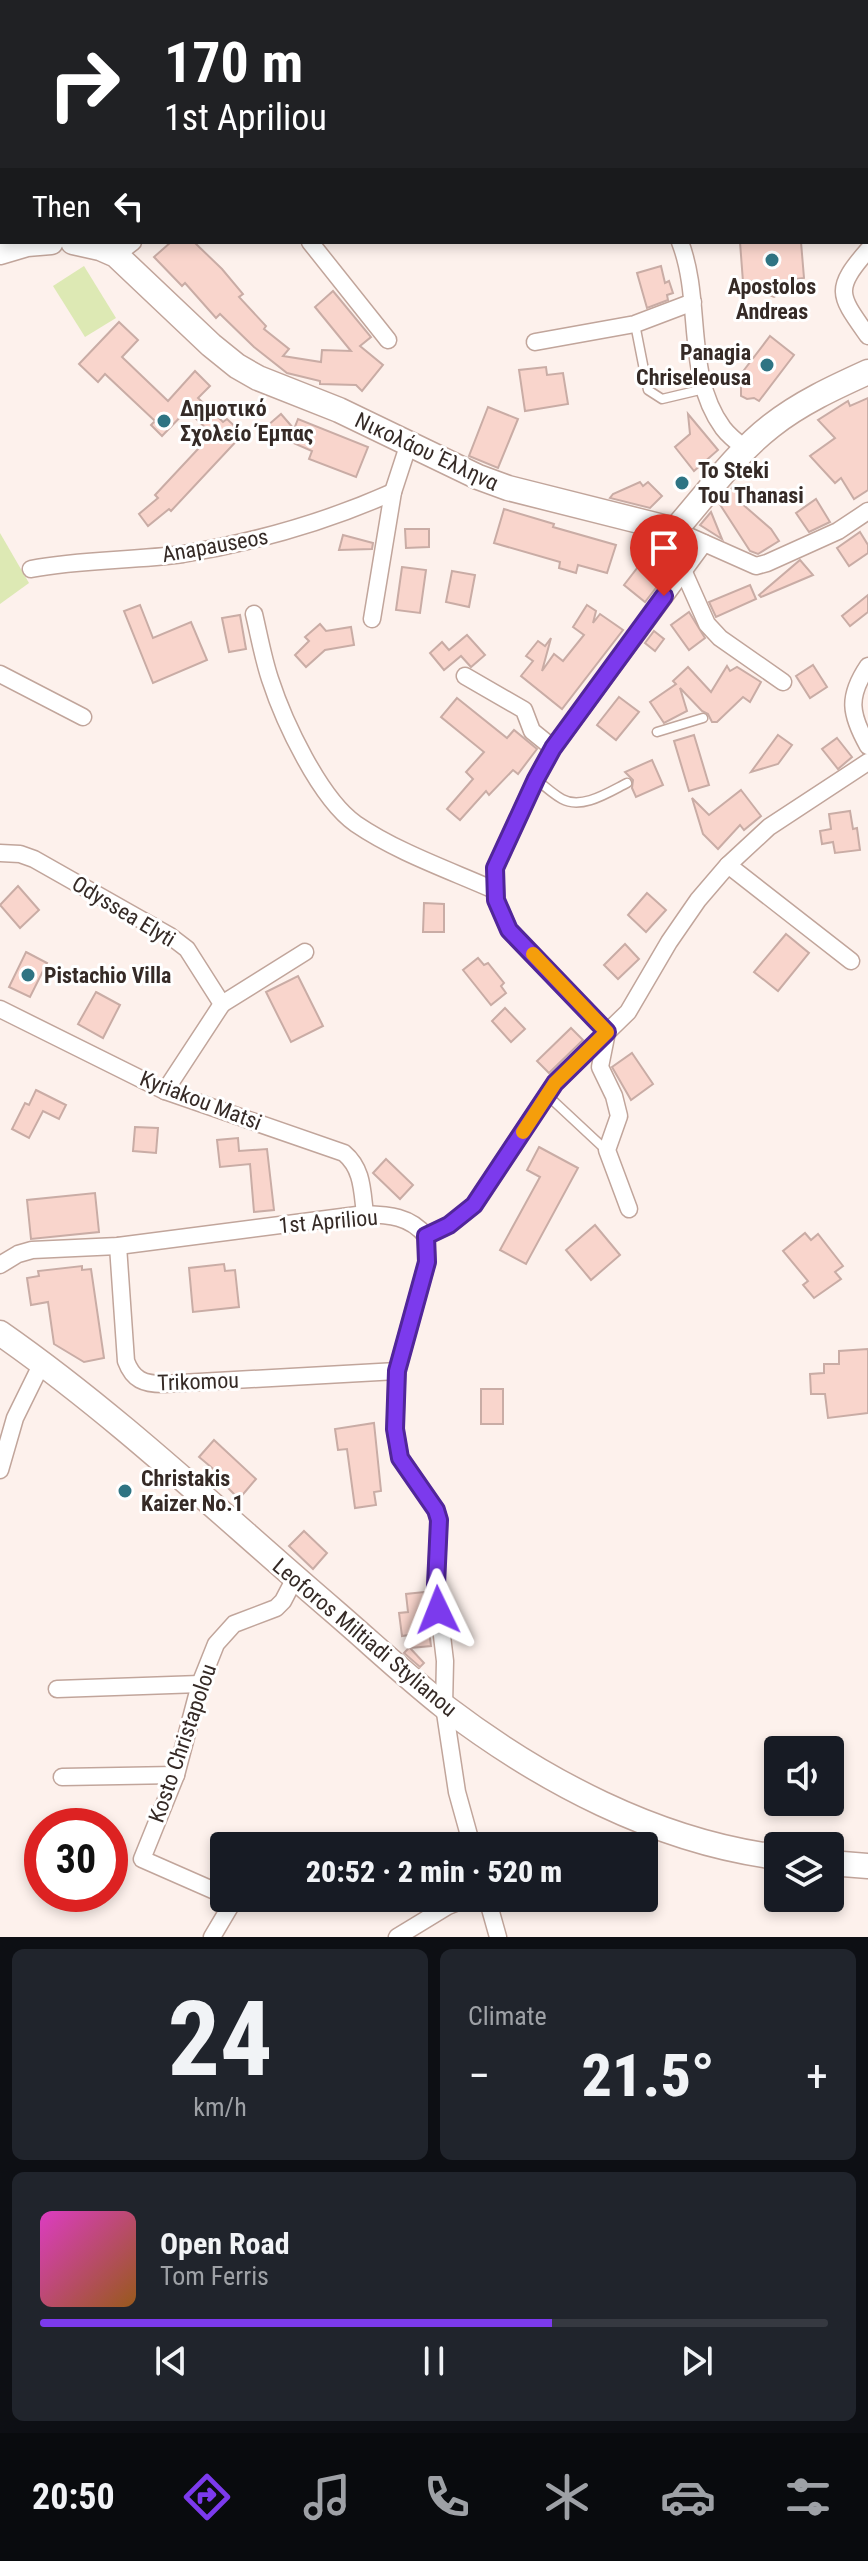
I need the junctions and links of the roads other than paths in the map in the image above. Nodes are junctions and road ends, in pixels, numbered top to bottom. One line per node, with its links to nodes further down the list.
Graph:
1 (82, 244): 4 (main road, Νικολάου Έλληνα)
2 (312, 244): 9 (street)
3 (681, 244): 6 (street)
4 (124, 249): 13 (main road, Νικολάου Έλληνα)
5 (868, 250): 8 (street)
6 (693, 302): 7 (street); 12 (street)
7 (635, 324): 10 (street); 12 (lane)
8 (868, 336)
9 (388, 340)
10 (535, 342)
11 (868, 372): 14 (main road)
12 (704, 389): 14 (street)
13 (409, 443): 15 (street); 17 (main road, Νικολάου Έλληνα)
14 (746, 449): 17 (main road)
15 (393, 492): 19 (street, Anapauseos); 22 (street)
16 (868, 511): 18 (street)
17 (675, 530): 18 (street)
18 (704, 543): 20 (street)
19 (31, 569)
20 (683, 570): 26 (street); 31 (street)
21 (254, 614): 37 (street)
22 (372, 619)
23 (868, 666): 30 (street)
24 (0, 674): 27 (street)
25 (465, 676): 31 (street)
26 (783, 682)
27 (83, 717)
28 (703, 718): 29 (lane)
29 (657, 732)
30 (868, 746)
31 (553, 748): 33 (street)
32 (868, 762): 36 (street)
33 (536, 779): 34 (lane); 37 (street)
34 (627, 783)
35 (0, 853): 40 (street, Odyssea Elyti)
36 (728, 865): 39 (street); 42 (street)
37 (494, 890): 42 (street)
38 (305, 952): 40 (street)
39 (851, 961)
40 (222, 1004): 43 (street)
41 (0, 1009): 43 (street, Kyriakou Matsi)
42 (607, 1032): 44 (street); 45 (street)
43 (165, 1091): 47 (street, Kyriakou Matsi)
44 (547, 1095): 45 (lane); 48 (street)
45 (607, 1150): 46 (street)
46 (629, 1209)
47 (365, 1214): 48 (street, 1st Apriliou); 49 (street, 1st Apriliou)
48 (426, 1236): 53 (street)
49 (118, 1246): 50 (street, 1st Apriliou); 53 (street, Trikomou)
50 (0, 1265)
51 (0, 1333): 52 (main road, Leoforos Miltiadi Stylianou)
52 (42, 1363): 54 (street); 55 (main road, Leoforos Miltiadi Stylianou)
53 (397, 1371): 58 (street)
54 (0, 1470)
55 (295, 1578): 56 (street, Kosto Christapolou); 58 (main road, Leoforos Miltiadi Stylianou)
56 (200, 1684): 57 (street); 59 (street, Kosto Christapolou)
57 (57, 1689)
58 (444, 1706): 61 (street); 62 (main road, Leoforos Miltiadi Stylianou)
59 (176, 1775): 60 (street); 65 (street, Kosto Christapolou)
60 (62, 1777)
61 (468, 1832)
62 (764, 1855)
63 (844, 1864): 64 (main road)
64 (868, 1866)
65 (210, 1889)
66 (227, 1912): 69 (street)
67 (436, 1912): 70 (street)
68 (491, 1912): 71 (street)
69 (212, 1937)
70 (397, 1937)
71 (498, 1937)

